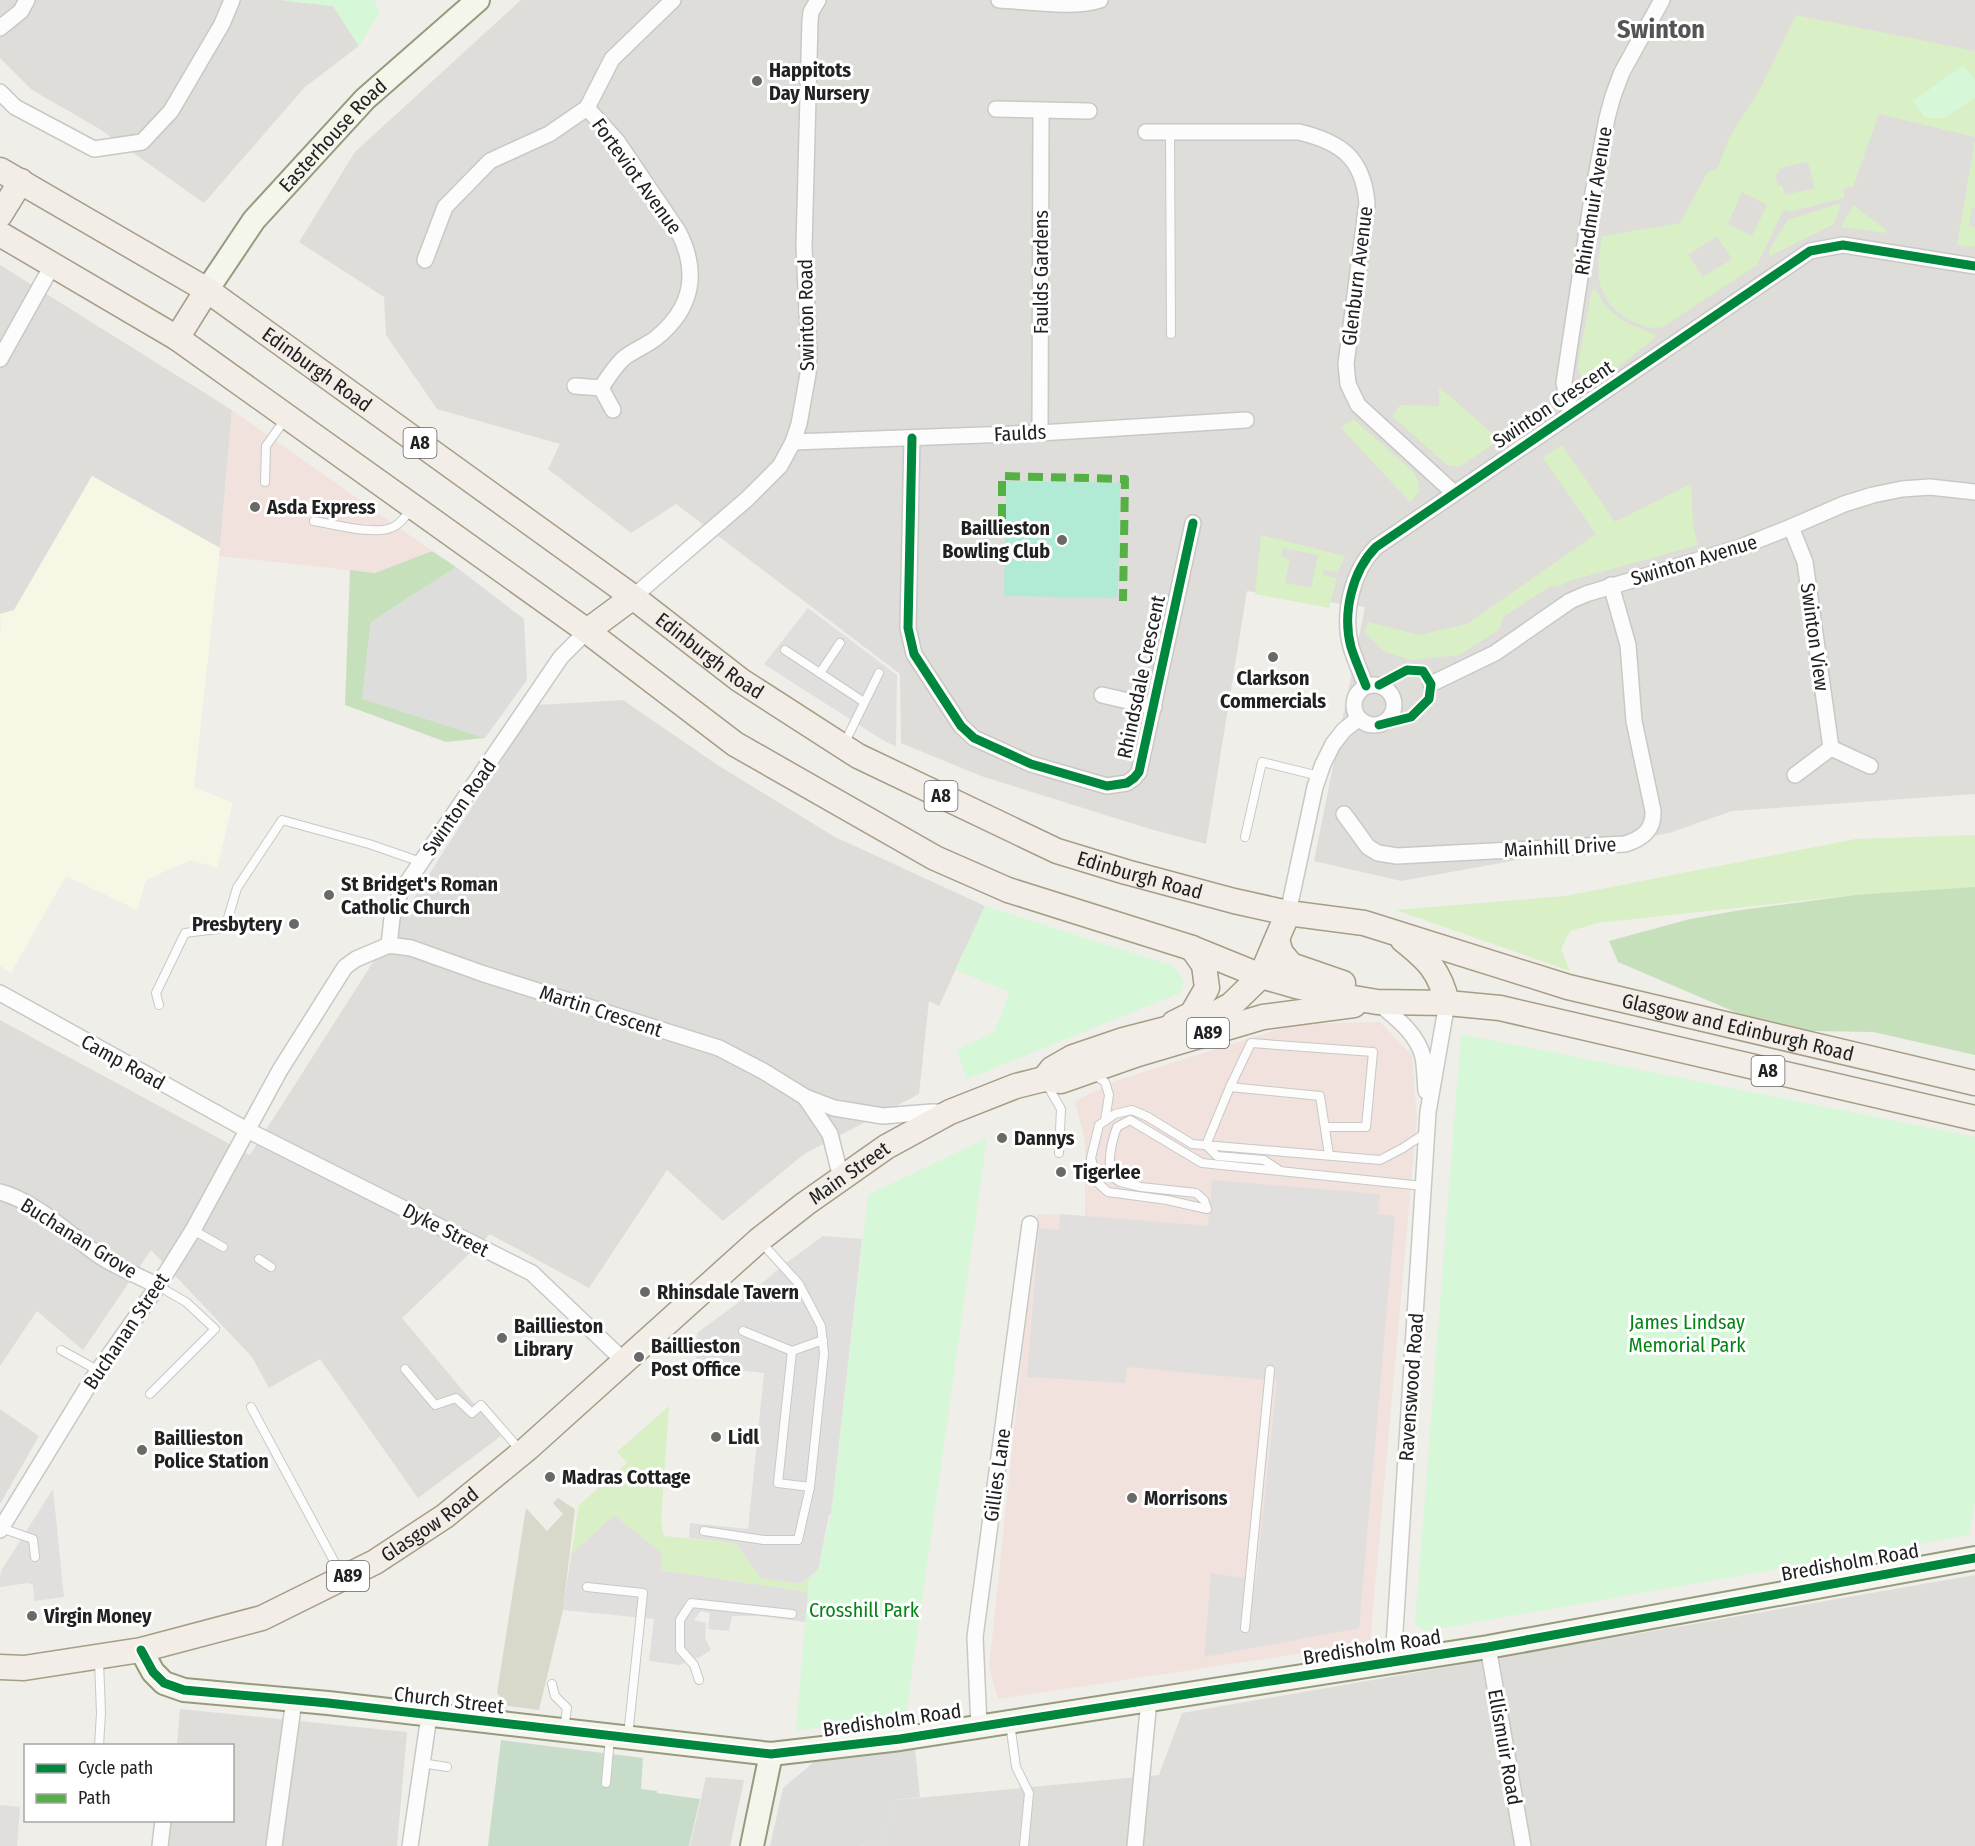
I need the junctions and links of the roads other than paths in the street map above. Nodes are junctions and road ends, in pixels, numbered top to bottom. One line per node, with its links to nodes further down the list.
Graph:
1 (27, 0): 9 (street)
2 (232, 0): 10 (street)
3 (478, 0): 24 (street, Easterhouse Road)
4 (673, 0): 11 (street)
5 (818, 0): 36 (street, Swinton Road)
6 (999, 0): 7 (street)
7 (1100, 0)
8 (1662, 0): 31 (street, Rhindmuir Avenue)
9 (0, 28)
10 (0, 92)
11 (587, 108): 21 (street); 29 (street, Forteviot Avenue)
12 (996, 109): 13 (street)
13 (1041, 111): 14 (street); 34 (street, Faulds Gardens)
14 (1089, 111)
15 (1146, 132): 16 (street, Glenburn Avenue)
16 (1170, 133): 25 (lane); 39 (street, Glenburn Avenue)
17 (0, 170): 18 (main road, Edinburgh Road / A8)
18 (21, 182): 19 (main road); 24 (main road, Edinburgh Road / A8)
19 (0, 215)
20 (0, 234): 22 (main road, A8)
21 (425, 260)
22 (53, 264): 26 (main road, A8); 27 (street)
23 (1975, 266): 31 (street, Swinton Crescent)
24 (207, 290): 26 (main road); 45 (main road, Edinburgh Road / A8)
25 (1171, 334)
26 (177, 338): 32 (main road, A8)
27 (0, 359)
28 (575, 386): 29 (street)
29 (601, 388): 30 (street)
30 (613, 410)
31 (1571, 413): 39 (street, Swinton Crescent)
32 (287, 417): 37 (lane); 40 (main road, A8)
33 (1246, 420): 34 (street, Faulds)
34 (1040, 433): 35 (street, Faulds)
35 (912, 438): 36 (street, Faulds); 55 (street, Rhindsdale Crescent)
36 (793, 442): 45 (street, Swinton Road)
37 (265, 482)
38 (1975, 492): 43 (street, Swinton Avenue)
39 (1454, 493): 52 (street, Swinton Crescent)
40 (413, 507): 41 (lane); 46 (main road, A8)
41 (314, 521)
42 (1193, 523): 55 (street, Rhindsdale Crescent)
43 (1791, 527): 44 (street, Swinton Avenue); 58 (street, Swinton View)
44 (1611, 585): 51 (street, Swinton Avenue); 62 (street, Mainhill Drive)
45 (633, 597): 46 (main road); 57 (main road, Edinburgh Road / A8)
46 (586, 631): 64 (street, Swinton Road); 69 (main road, A8)
47 (840, 643): 49 (lane)
48 (785, 650): 49 (lane)
49 (820, 673): 54 (lane)
50 (879, 673): 54 (lane)
51 (1431, 684)
52 (1366, 686): 56 (street); 56 (street)
53 (1102, 695): 55 (street, Rhindsdale Crescent)
54 (864, 702): 57 (lane)
55 (1154, 707)
56 (1358, 718): 61 (street)
57 (843, 746): 65 (main road, Edinburgh Road / A8)
58 (1831, 748): 59 (street); 60 (street)
59 (1869, 766)
60 (1795, 775)
61 (1319, 776): 63 (lane); 65 (street)
62 (1344, 814)
63 (1245, 837)
64 (422, 862): 68 (street, Swinton Road); 75 (lane)
65 (1288, 913): 66 (main road, Edinburgh Road / A8); 67 (main road)
66 (1392, 931): 70 (main road, Edinburgh Road / A8); 74 (main road, A8)
67 (1277, 940): 71 (main road); 73 (main road)
68 (389, 945): 81 (street, Martin Crescent); 87 (street)
69 (1191, 948): 71 (main road, A8); 76 (main road)
70 (1503, 967): 79 (main road, Glasgow and Edinburgh Road / A8)
71 (1262, 976): 73 (main road, A8); 76 (main road, A89)
72 (0, 993): 87 (street, Camp Road)
73 (1377, 1002): 74 (main road, A8); 77 (main road, A89); 83 (street, Ravenswood Road)
74 (1447, 1003): 83 (street, Ravenswood Road); 84 (main road, A8)
75 (159, 1005)
76 (1158, 1031): 78 (main road, A89)
77 (1085, 1072): 78 (main road, A89); 85 (lane)
78 (1044, 1079): 82 (main road, Main Street / A89); 90 (lane)
79 (1975, 1083)
80 (1230, 1087): 86 (lane); 86 (lane); 89 (lane)
81 (804, 1097): 82 (street, Martin Crescent); 93 (street, Martin Crescent)
82 (950, 1112): 93 (main road, Main Street / A89)
83 (1428, 1112): 88 (street, Ravenswood Road)
84 (1975, 1118)
85 (1106, 1121): 89 (lane); 92 (lane)
86 (1325, 1127): 91 (lane)
87 (247, 1130): 97 (street, Buchanan Street); 108 (street, Dyke Street)
88 (1427, 1132): 91 (lane); 94 (street, Ravenswood Road)
89 (1206, 1145): 91 (lane); 92 (lane)
90 (1059, 1153)
91 (1329, 1155)
92 (1281, 1171): 94 (lane)
93 (841, 1178): 98 (main road, Main Street / A89)
94 (1423, 1186): 127 (street, Ravenswood Road)
95 (0, 1192): 103 (street, Buchanan Grove)
96 (1030, 1224): 135 (street, Gillies Lane)
97 (193, 1230): 99 (lane); 103 (street, Buchanan Street)
98 (759, 1240): 102 (main road, Main Street / A89); 105 (lane)
99 (224, 1247)
100 (259, 1259): 101 (lane)
101 (271, 1267)
102 (724, 1271): 108 (main road, Glasgow Road / A89)
103 (158, 1286): 111 (street, Buchanan Street); 112 (lane)
104 (743, 1331): 107 (lane)
105 (823, 1340): 107 (lane); 115 (lane)
106 (61, 1350): 111 (lane)
107 (792, 1351): 115 (lane)
108 (624, 1361): 114 (main road, Glasgow Road / A89)
109 (405, 1369): 114 (lane)
110 (1270, 1370): 123 (lane)
111 (99, 1371): 116 (street, Buchanan Street)
112 (150, 1394)
113 (251, 1407): 120 (lane)
114 (523, 1453): 120 (main road, Glasgow Road / A89)
115 (810, 1487): 117 (lane)
116 (1, 1529): 118 (lane)
117 (704, 1531)
118 (35, 1557)
119 (1975, 1558): 124 (street, Bredisholm Road)
120 (343, 1578): 125 (main road, Glasgow Road / A89)
121 (587, 1587): 137 (lane)
122 (792, 1614): 129 (lane)
123 (1245, 1628)
124 (1488, 1647): 127 (street, Bredisholm Road); 150 (street, Ellismuir Road)
125 (141, 1650): 126 (main road, Glasgow Road / A89); 131 (street, Church Street)
126 (99, 1656): 128 (main road, Glasgow Road / A89); 138 (lane)
127 (1393, 1662): 132 (street, Bredisholm Road)
128 (0, 1666)
129 (699, 1680)
130 (552, 1684): 136 (lane)
131 (294, 1700): 133 (street, Church Street); 145 (street)
132 (1149, 1700): 134 (street, Bredisholm Road); 149 (street)
133 (429, 1716): 136 (street, Church Street); 140 (street)
134 (1010, 1722): 135 (street, Bredisholm Road); 148 (lane)
135 (979, 1727): 139 (street, Bredisholm Road)
136 (564, 1731): 137 (street, Church Street)
137 (619, 1737): 139 (street, Church Street); 142 (lane)
138 (99, 1744)
139 (771, 1754): 147 (street)
140 (422, 1763): 141 (lane); 146 (street)
141 (447, 1767)
142 (606, 1783)
143 (163, 1822): 144 (street)
144 (159, 1846)
145 (274, 1846)
146 (410, 1846)
147 (752, 1846)
148 (1024, 1846)
149 (1135, 1846)
150 (1522, 1846)

